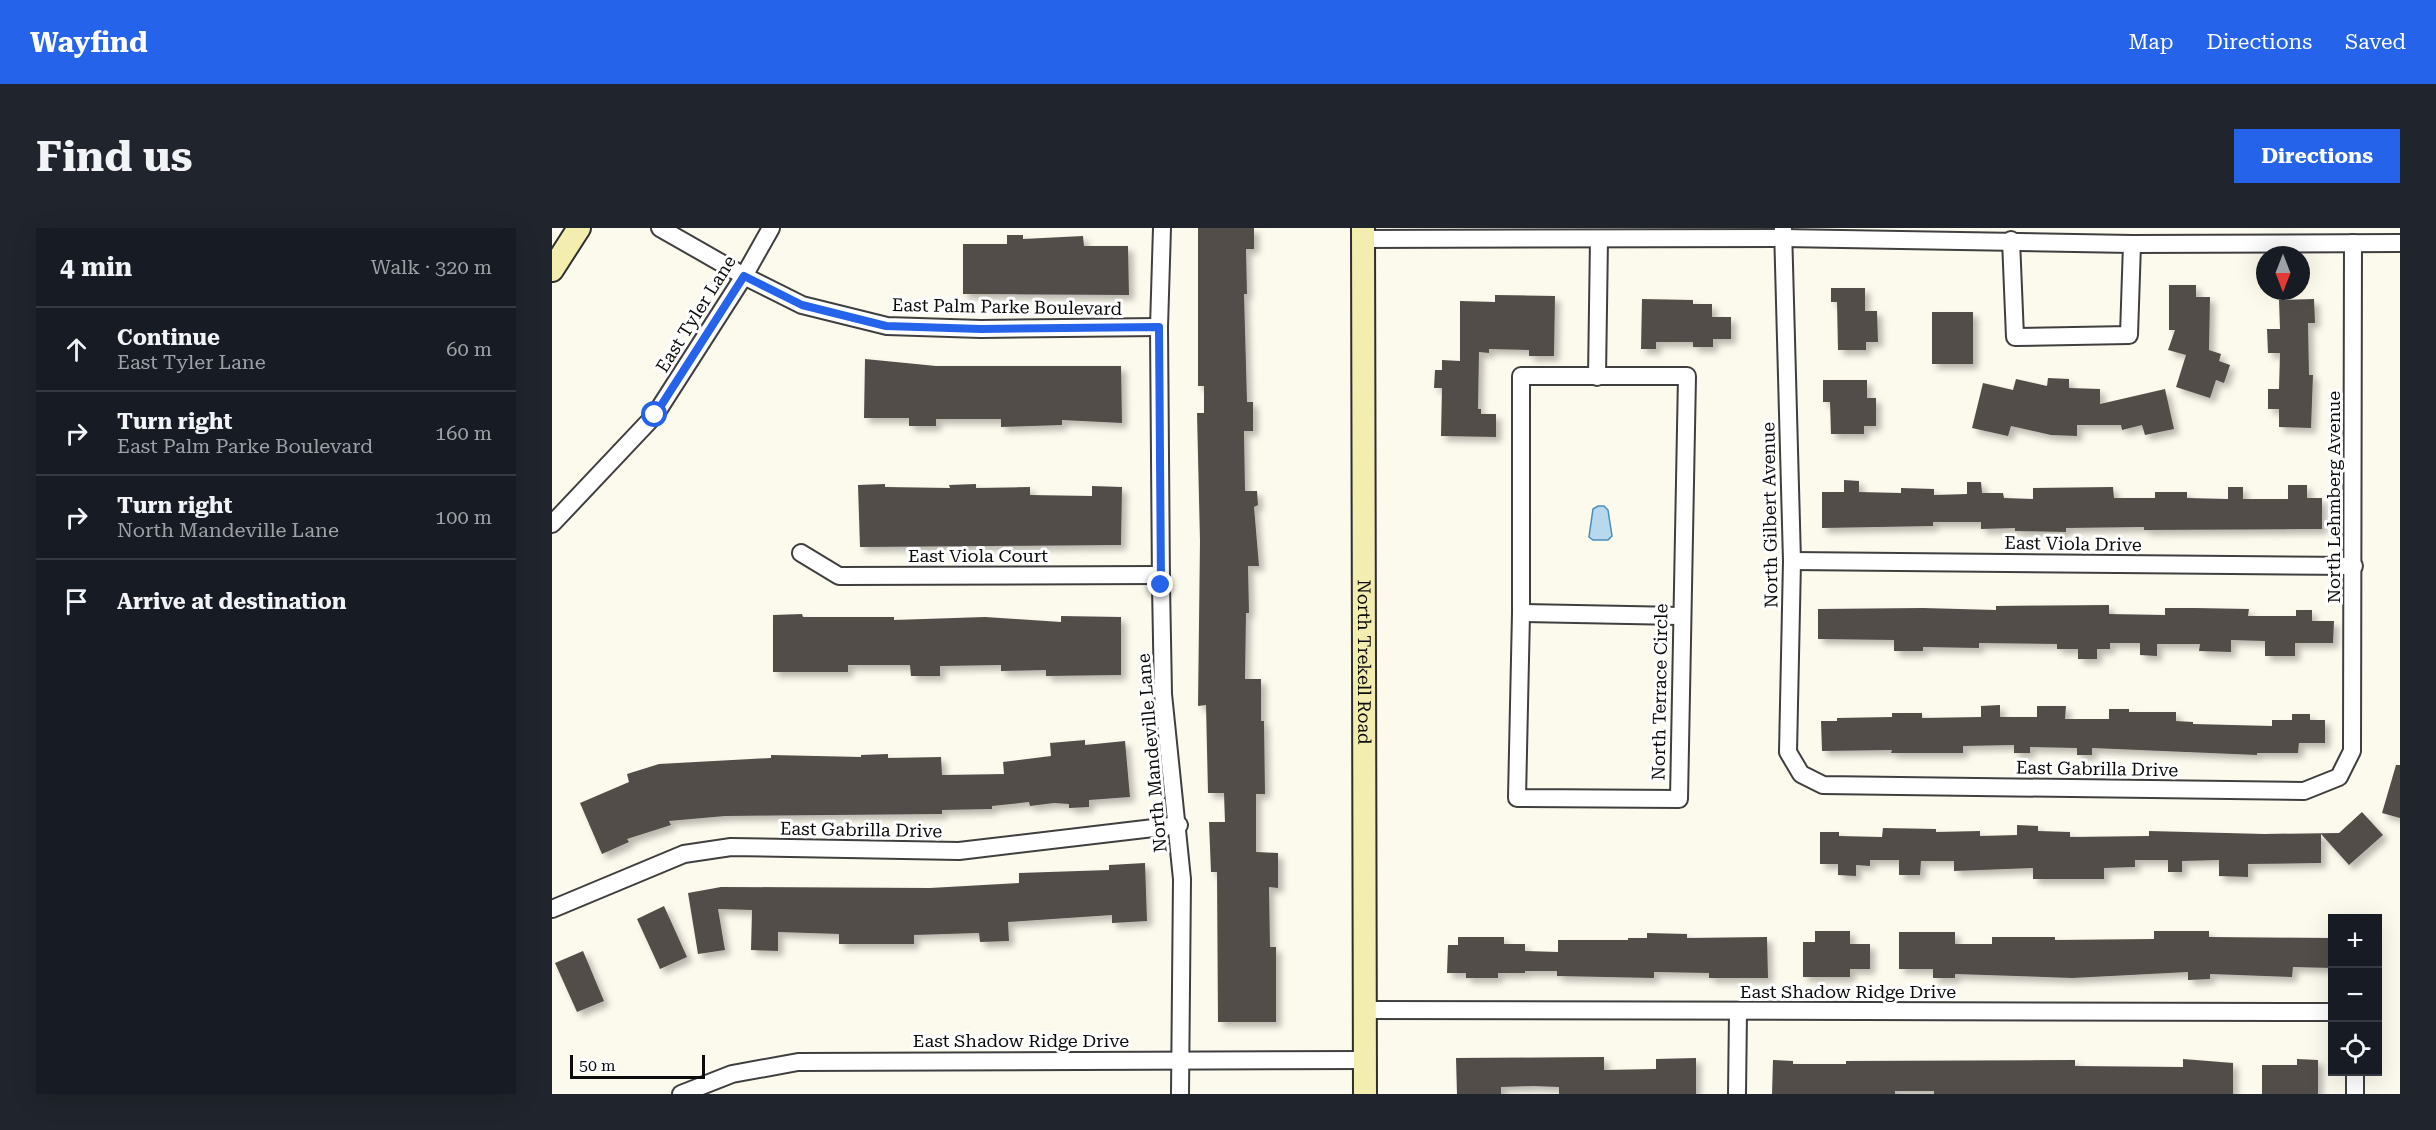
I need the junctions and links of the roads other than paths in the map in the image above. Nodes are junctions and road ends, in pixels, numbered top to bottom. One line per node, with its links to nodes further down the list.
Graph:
1 (579, 228): 12 (main road)
2 (660, 228): 13 (street, East Palm Parke Boulevard)
3 (771, 228): 13 (street, East Tyler Lane)
4 (1162, 228): 14 (street, North Mandeville Lane)
5 (1783, 233): 7 (street); 8 (street); 18 (street, North Gilbert Avenue)
6 (1363, 234): 7 (street); 27 (main road, North Trekell Road)
7 (1599, 239): 15 (street)
8 (2011, 240): 11 (street); 11 (street)
9 (2353, 243): 10 (street); 11 (street); 19 (street, North Lehmberg Avenue)
10 (2400, 243)
11 (2132, 244)
12 (552, 270)
13 (744, 276): 14 (street, East Palm Parke Boulevard); 16 (street, East Tyler Lane)
14 (1159, 327): 20 (street, North Mandeville Lane)
15 (1597, 377): 21 (street, North Terrace Circle); 22 (street, North Terrace Circle)
16 (552, 524)
17 (801, 553): 20 (street, East Viola Court)
18 (1792, 561): 19 (street, East Viola Drive); 24 (street, North Gilbert Avenue)
19 (2354, 566): 23 (street, North Lehmberg Avenue)
20 (1161, 575): 25 (street, North Mandeville Lane)
21 (1521, 613): 22 (street); 22 (street, North Terrace Circle)
22 (1680, 616)
23 (2352, 751): 24 (street, East Gabrilla Drive)
24 (1823, 785)
25 (1179, 825): 26 (street, East Gabrilla Drive); 30 (street, North Mandeville Lane)
26 (552, 909)
27 (1364, 1010): 28 (street, East Shadow Ridge Drive); 31 (main road, North Trekell Road)
28 (1738, 1012): 29 (street, East Shadow Ridge Drive); 36 (street)
29 (2328, 1012)
30 (1180, 1059): 31 (street, East Shadow Ridge Drive); 33 (street, East Shadow Ridge Drive); 34 (street, North Mandeville Lane)
31 (1365, 1060): 35 (main road, North Trekell Road)
32 (2355, 1076): 37 (street)
33 (681, 1094)
34 (1180, 1094)
35 (1365, 1094)
36 (1737, 1094)
37 (2355, 1094)

